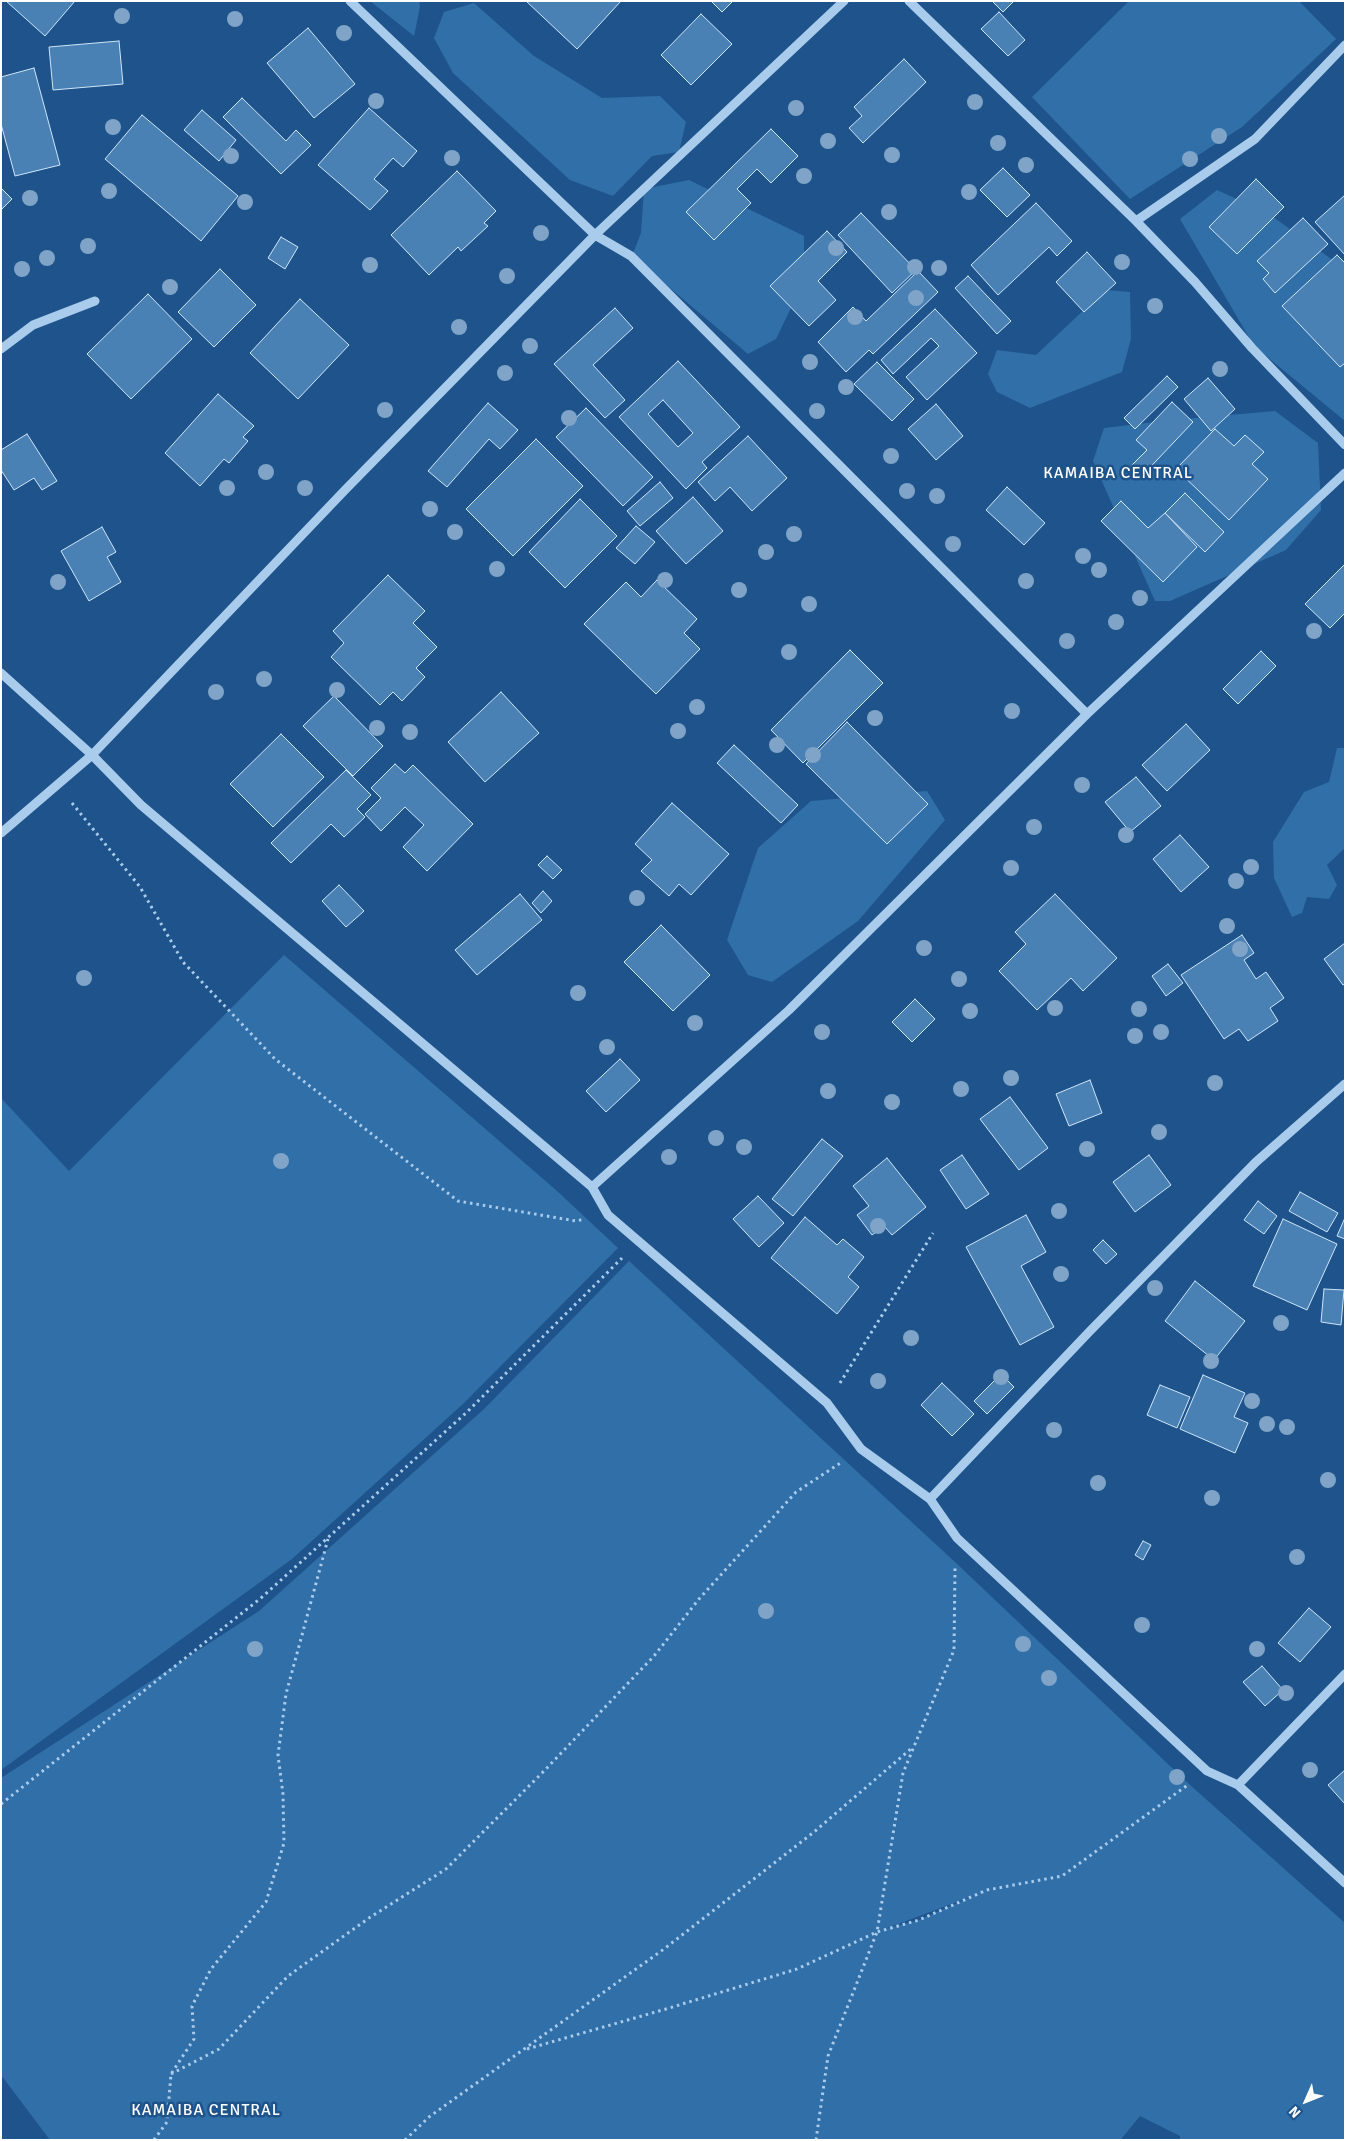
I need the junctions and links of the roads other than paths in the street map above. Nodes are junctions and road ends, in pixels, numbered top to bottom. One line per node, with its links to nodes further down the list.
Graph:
1 (350, 1): 6 (street)
2 (844, 1): 6 (street)
3 (909, 1): 5 (street)
4 (1345, 45): 5 (street)
5 (1136, 221): 9 (street)
6 (595, 235): 12 (street); 13 (street)
7 (94, 301): 8 (street)
8 (1, 349)
9 (1345, 445)
10 (1345, 473): 12 (street)
11 (1, 673): 13 (street)
12 (1087, 714): 16 (street)
13 (92, 755): 14 (street); 16 (street)
14 (1, 834)
15 (1345, 1084): 17 (street)
16 (592, 1186): 17 (street)
17 (930, 1499): 19 (street)
18 (1345, 1674): 19 (street)
19 (1238, 1785): 20 (street)
20 (1345, 1883)

